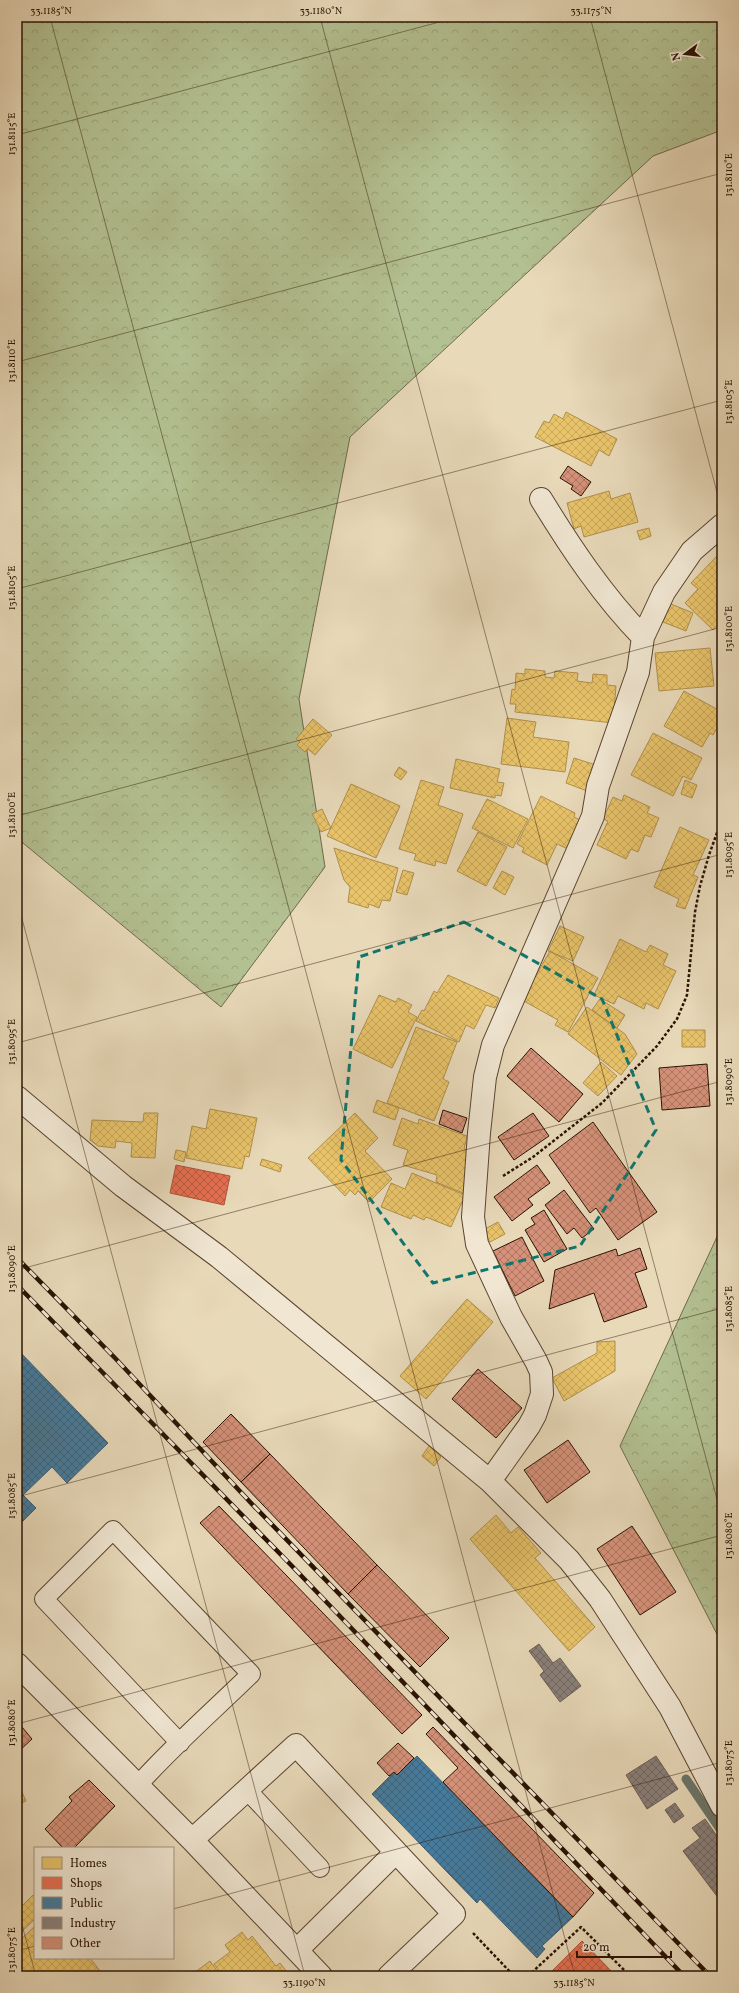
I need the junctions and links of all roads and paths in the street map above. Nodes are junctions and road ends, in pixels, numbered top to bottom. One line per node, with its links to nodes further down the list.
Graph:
1 (541, 499): 3 (street)
2 (722, 525): 3 (street)
3 (643, 637): 6 (street)
4 (722, 820): 6 (path)
5 (17, 1097): 7 (street)
6 (476, 1189): 7 (street)
7 (490, 1481): 12 (street)
8 (17, 1664): 10 (street)
9 (180, 1742): 9 (lane); 10 (lane)
10 (138, 1785): 13 (street)
11 (247, 1790): 13 (street); 14 (street); 15 (lane)
12 (722, 1806)
13 (192, 1840): 17 (street)
14 (395, 1853): 16 (street); 17 (street)
15 (320, 1868)
16 (454, 1914): 19 (street); 20 (path)
17 (297, 1950): 18 (street)
18 (322, 1976)
19 (389, 1976)
20 (514, 1976)
21 (528, 1976): 22 (path)
22 (630, 1976)

